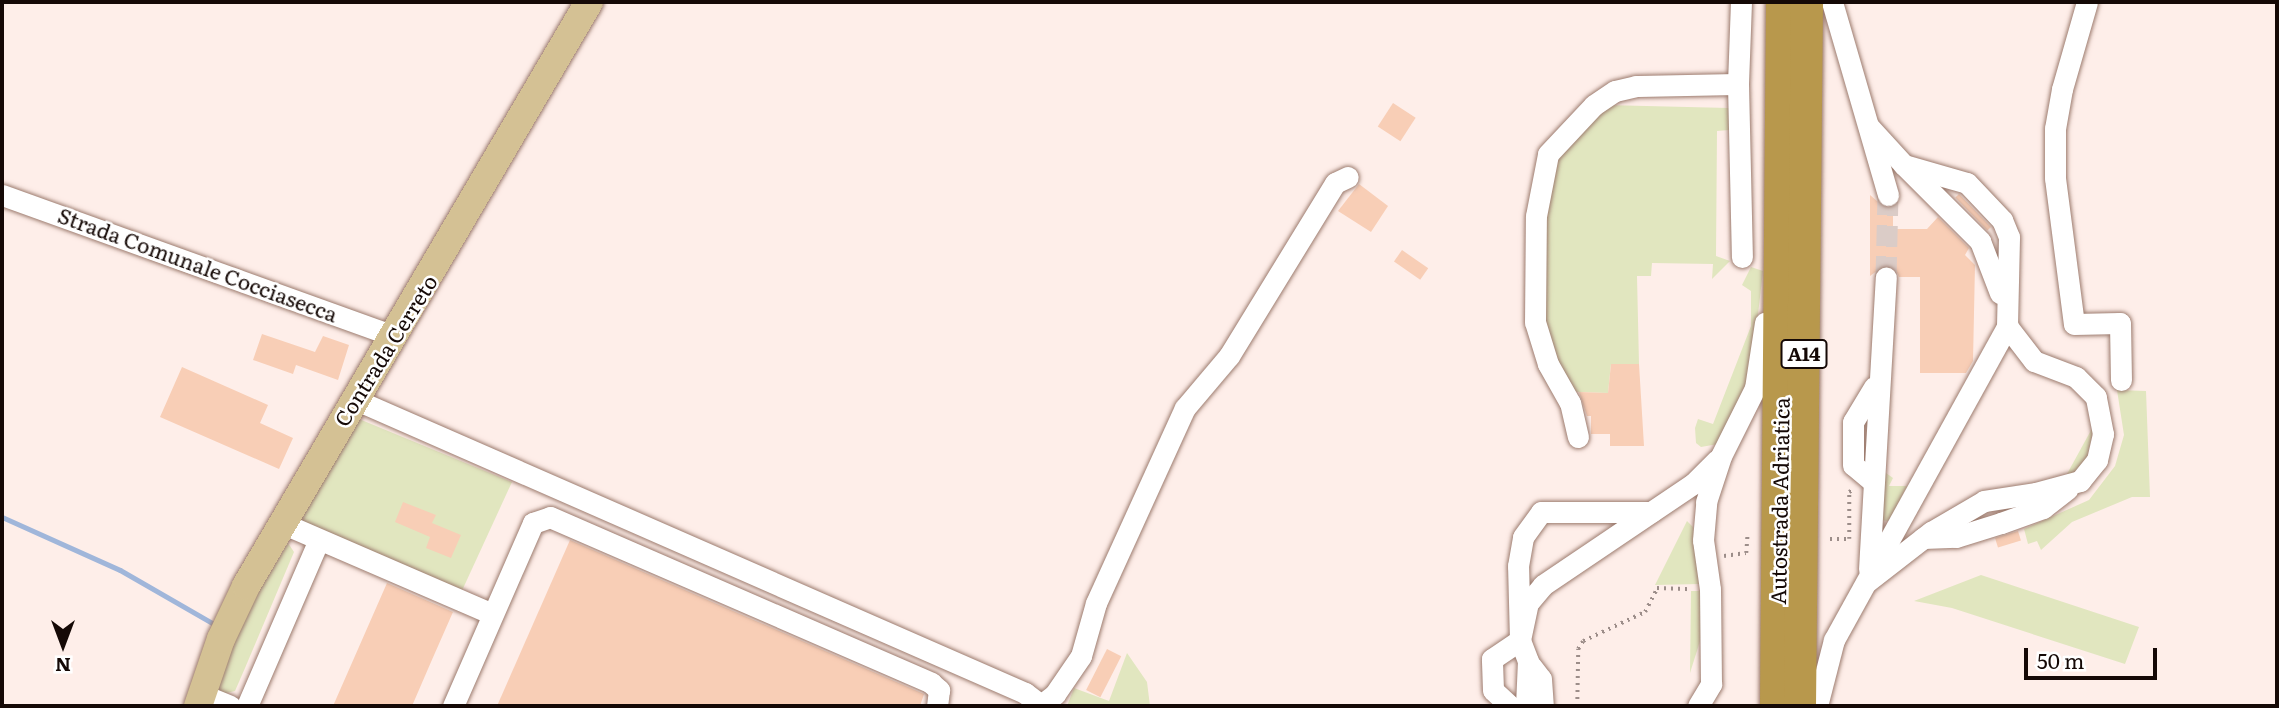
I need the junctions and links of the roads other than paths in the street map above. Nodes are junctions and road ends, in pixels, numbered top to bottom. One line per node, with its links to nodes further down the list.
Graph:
1 (589, 2): 17 (main road, Contrada Cerreto)
2 (1741, 2): 7 (street)
3 (1783, 2): 11 (highway, Autostrada Adriatica / A14)
4 (1807, 2): 43 (highway, Autostrada Adriatica / A14)
5 (1832, 2): 8 (street)
6 (2087, 2): 18 (street)
7 (1738, 84): 14 (street); 20 (street)
8 (1869, 127): 9 (street); 13 (street)
9 (1904, 166): 16 (street); 16 (street)
10 (1348, 177): 35 (street)
11 (1782, 193): 21 (street); 42 (highway, Autostrada Adriatica / A14)
12 (2, 195): 17 (street, Strada Comunale Cocciasecca)
13 (1888, 195)
14 (1742, 257)
15 (1886, 277): 25 (street)
16 (2006, 321): 25 (street); 25 (street)
17 (393, 335): 19 (main road, Contrada Cerreto)
18 (2121, 380)
19 (354, 399): 23 (main road, Contrada Cerreto); 35 (street)
20 (1578, 437)
21 (1721, 456): 22 (street); 29 (street)
22 (1651, 512): 27 (street); 27 (street)
23 (282, 523): 24 (street); 30 (main road, Contrada Cerreto)
24 (319, 540): 26 (street); 32 (street)
25 (1868, 581): 44 (street)
26 (492, 614): 33 (street); 34 (street)
27 (1520, 640): 28 (street); 36 (street)
28 (1528, 661): 37 (street); 38 (street)
29 (1711, 684): 39 (street); 40 (street); 41 (street)
30 (200, 700): 31 (street)
31 (230, 706)
32 (247, 706)
33 (453, 706)
34 (937, 706)
35 (1041, 706)
36 (1510, 706)
37 (1526, 706)
38 (1543, 706)
39 (1698, 706)
40 (1705, 706)
41 (1713, 706)
42 (1776, 706)
43 (1800, 706)
44 (1817, 706)

